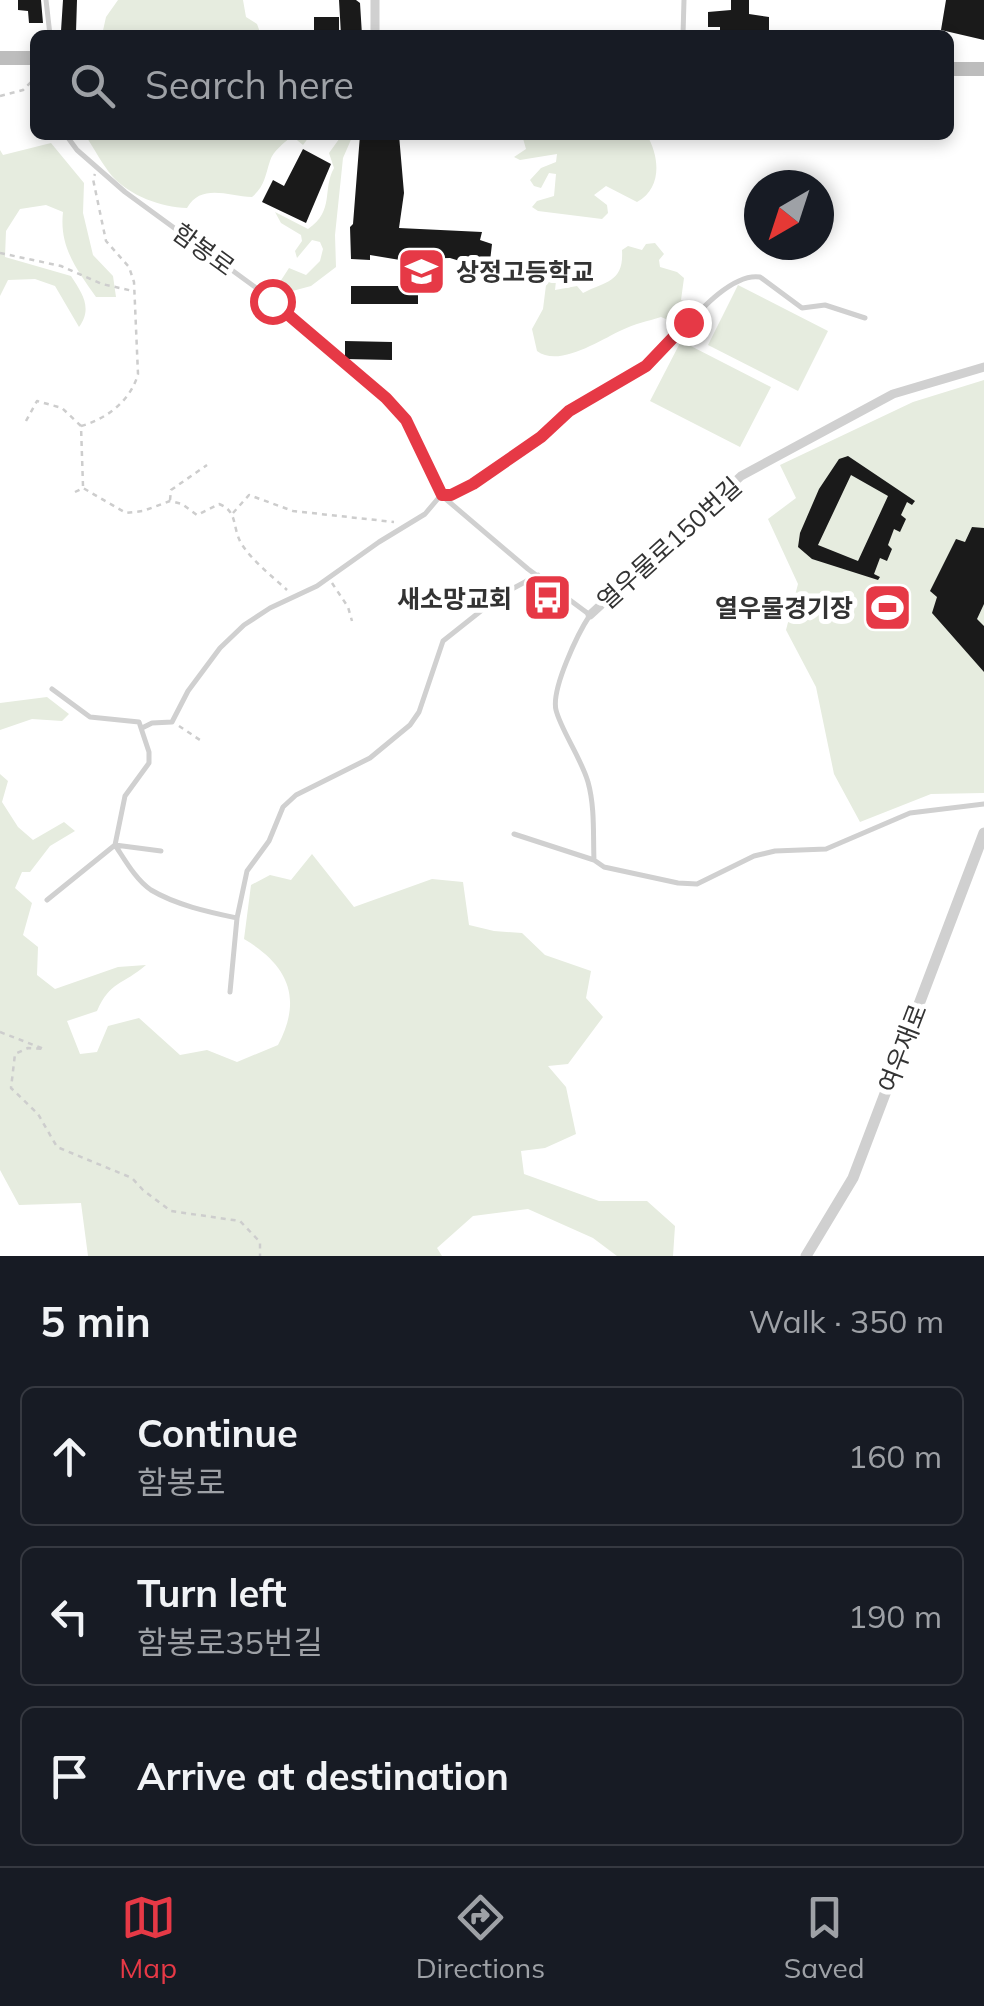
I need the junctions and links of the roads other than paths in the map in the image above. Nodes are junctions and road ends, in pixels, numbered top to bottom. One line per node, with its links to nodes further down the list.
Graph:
1 (46, 0): 4 (lane)
2 (375, 0): 5 (street)
3 (684, 0): 6 (lane)
4 (49, 30)
5 (375, 30)
6 (683, 30)
7 (0, 58): 8 (main road)
8 (30, 58)
9 (954, 69): 10 (main road)
10 (984, 70)
11 (71, 140): 14 (lane, 함봉로)
12 (865, 318): 14 (lane)
13 (984, 367): 16 (street, 열우물로150번길)
14 (442, 495): 15 (lane, 함봉로); 18 (lane)
15 (538, 575): 16 (lane, 함봉로); 26 (lane)
16 (590, 615): 24 (lane, 열우물로150번길)
17 (52, 689): 18 (lane)
18 (142, 728): 22 (lane)
19 (984, 804): 24 (lane)
20 (984, 832): 28 (street, 여우재로)
21 (514, 834): 24 (lane)
22 (115, 845): 23 (lane); 25 (lane); 26 (lane)
23 (161, 850)
24 (594, 860)
25 (47, 900)
26 (237, 918): 27 (lane)
27 (230, 992)
28 (806, 1256)

